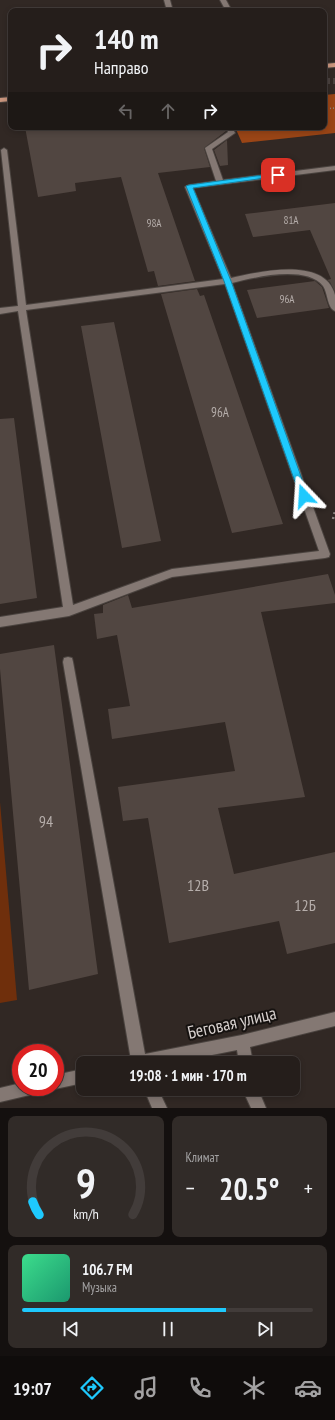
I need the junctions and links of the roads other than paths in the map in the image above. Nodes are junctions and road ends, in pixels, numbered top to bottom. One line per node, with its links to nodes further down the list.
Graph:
1 (230, 130): 4 (street)
2 (4, 150): 6 (street)
3 (335, 168): 4 (street)
4 (220, 182): 5 (street)
5 (228, 281): 6 (street); 7 (street); 9 (street)
6 (22, 308): 8 (street); 9 (street)
7 (335, 308)
8 (0, 311)
9 (69, 611): 10 (street)
10 (0, 622)
11 (68, 662): 14 (street)
12 (335, 1019): 13 (street, Беговая улица)
13 (242, 1042): 15 (street, Беговая улица); 16 (street)
14 (138, 1056)
15 (173, 1056)
16 (245, 1056)
17 (76, 1078): 18 (street)
18 (64, 1080)
19 (12, 1092): 20 (street)
20 (0, 1095)
21 (154, 1096): 23 (street)
22 (253, 1096): 24 (street)
23 (160, 1108)
24 (259, 1108)

